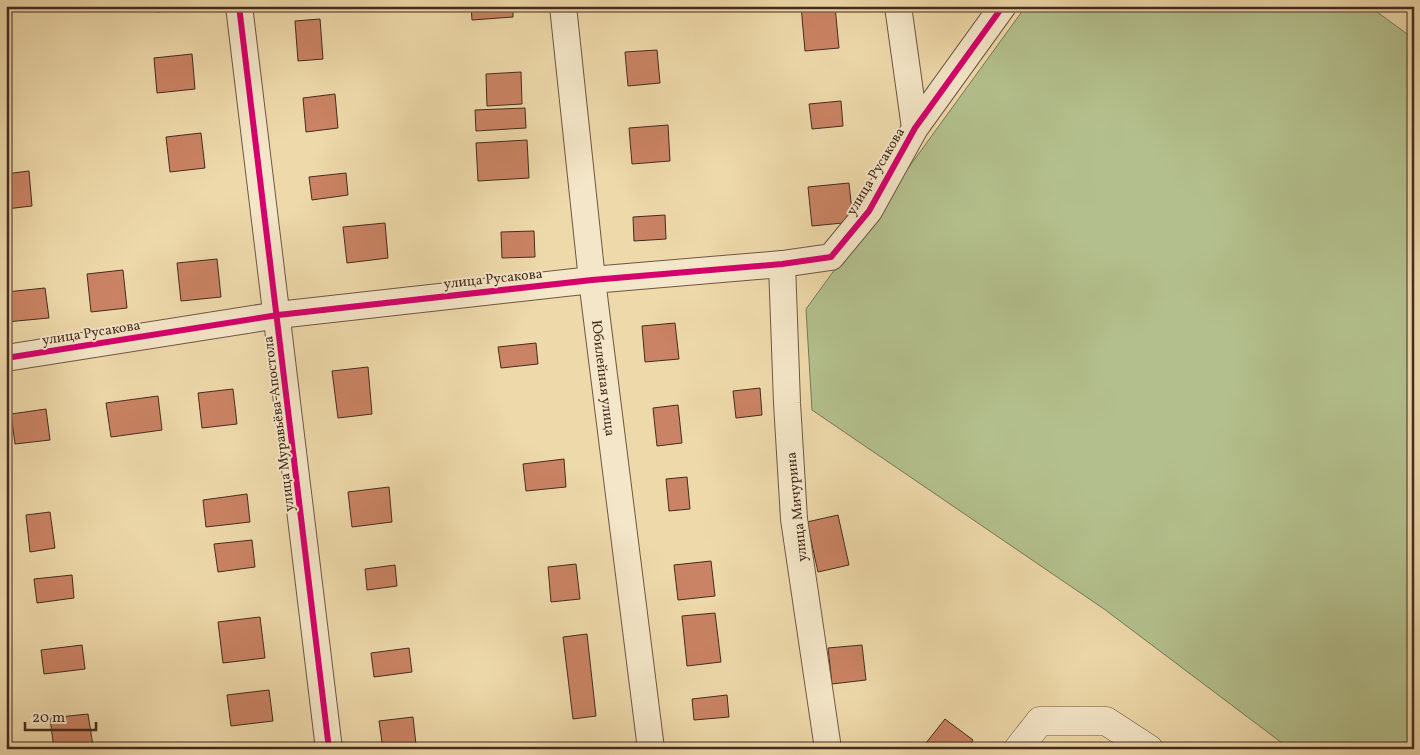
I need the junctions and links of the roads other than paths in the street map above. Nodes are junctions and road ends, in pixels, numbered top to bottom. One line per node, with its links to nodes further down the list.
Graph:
1 (239, 6): 8 (street, улица Муравьёва-Апостола)
2 (562, 6): 7 (street, Юбилейная улица)
3 (898, 6): 5 (street)
4 (1003, 6): 5 (street, улица Русакова)
5 (915, 128): 6 (street, улица Русакова)
6 (782, 264): 7 (street, улица Русакова); 12 (street, улица Мичурина)
7 (592, 280): 8 (street, улица Русакова); 11 (street, Юбилейная улица)
8 (278, 315): 9 (street, улица Русакова); 10 (street, улица Муравьёва-Апостола)
9 (6, 358)
10 (329, 749)
11 (651, 749)
12 (828, 749)
13 (1018, 749): 14 (street)
14 (1149, 749)

